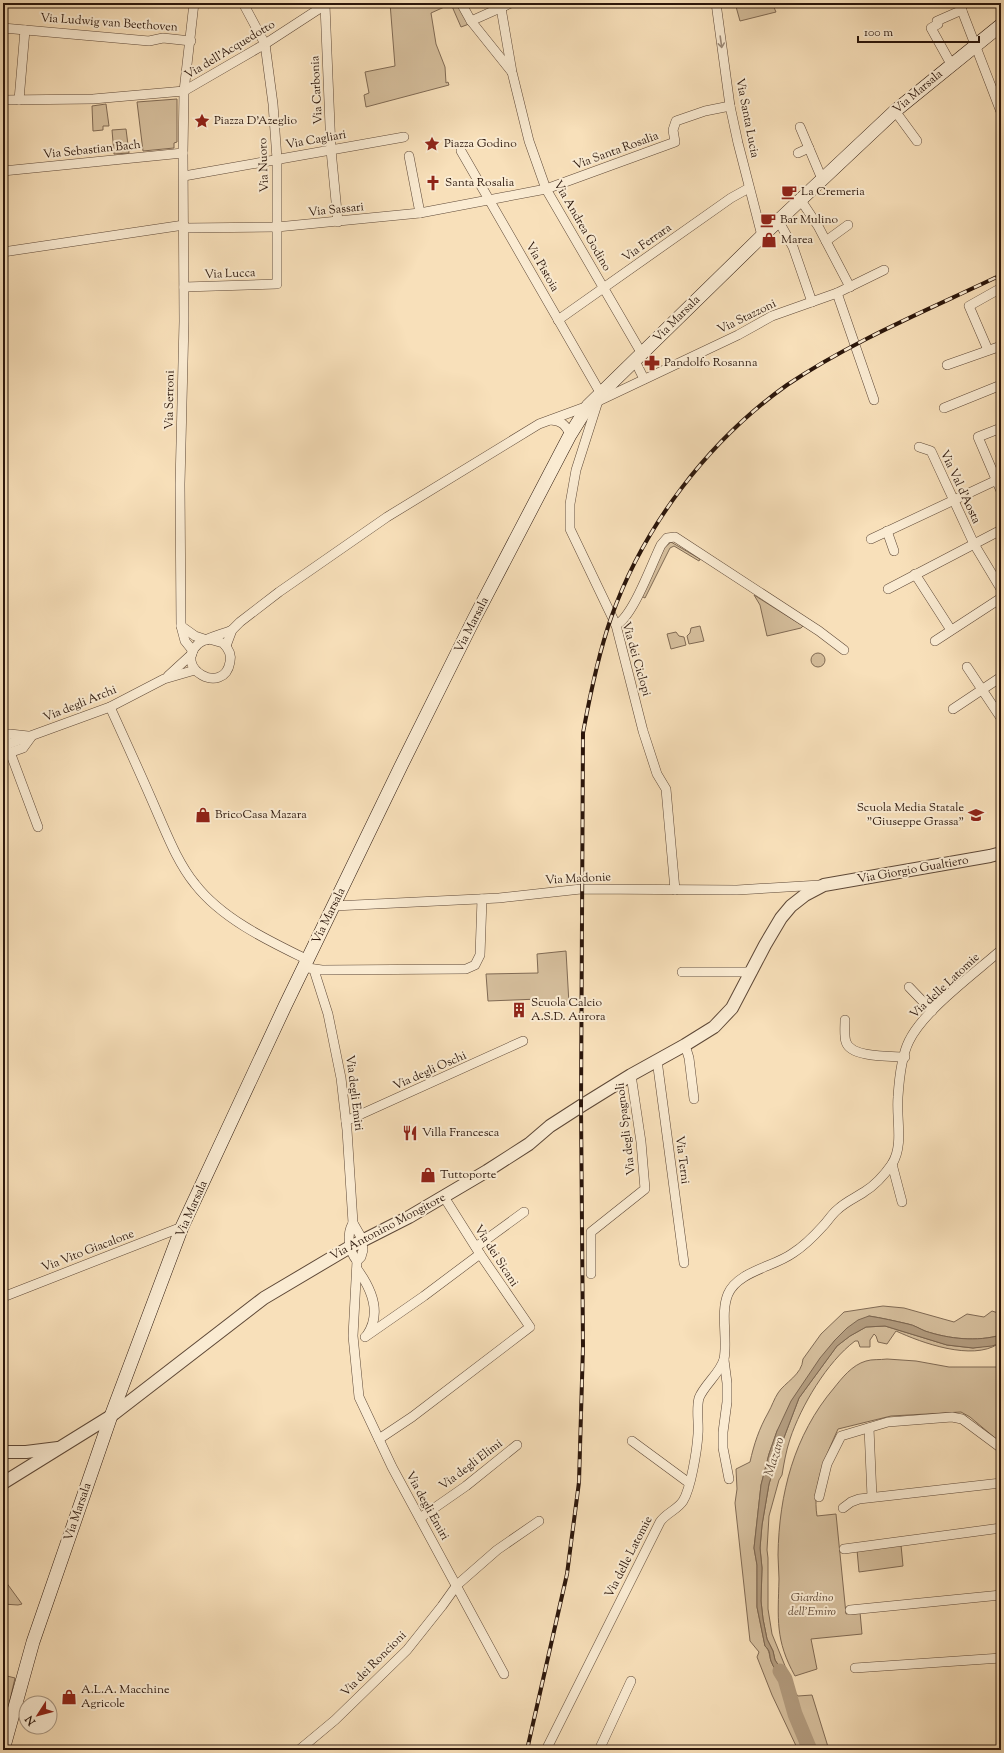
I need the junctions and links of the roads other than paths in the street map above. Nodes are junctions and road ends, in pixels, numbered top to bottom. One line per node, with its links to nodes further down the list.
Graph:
1 (194, 3): 13 (street)
2 (243, 3): 14 (street, Via Nuoro)
3 (461, 3): 9 (street)
4 (511, 3): 8 (street)
5 (716, 3): 21 (street, Via Santa Lucia, one-way to 21)
6 (326, 4): 14 (street, Via dell'Acquedotto); 28 (street, Via Carbonia)
7 (961, 7): 15 (street); 16 (street)
8 (501, 8): 9 (street); 17 (street, Via Andrea Godino)
9 (471, 21): 17 (street)
10 (1001, 25): 15 (main road, Via Marsala)
11 (3, 28): 12 (street, Via Ludwig van Beethoven)
12 (25, 30): 13 (street, Via Ludwig van Beethoven); 20 (street)
13 (190, 41): 18 (street)
14 (265, 44): 18 (street, Via dell'Acquedotto); 33 (street, Via Nuoro)
15 (976, 46): 16 (main road, Via Marsala); 23 (street)
16 (951, 64): 22 (main road, Via Marsala)
17 (512, 72): 38 (street, Via Andrea Godino)
18 (184, 90): 20 (street); 30 (street)
19 (3, 100): 20 (street)
20 (19, 100)
21 (730, 106): 37 (street, Via Santa Lucia); 38 (street, Via Santa Rosalia)
22 (895, 111): 26 (street); 36 (main road, Via Marsala)
23 (1001, 112)
24 (800, 127): 27 (street)
25 (404, 137): 28 (street, Via Cagliari)
26 (918, 141)
27 (808, 148): 31 (street); 36 (street)
28 (331, 150): 33 (street, Via Cagliari); 43 (street, Via Carbonia)
29 (462, 151): 40 (street, Via Pistoia)
30 (183, 153): 34 (street, Via Sebastian Bach); 35 (street)
31 (798, 153)
32 (409, 156): 41 (street)
33 (277, 160): 35 (street, Via Cagliari); 46 (street, Via Nuoro)
34 (3, 171)
35 (184, 176): 45 (street, Via Serroni)
36 (822, 179): 39 (main road, Via Marsala)
37 (750, 188): 47 (street, Via Santa Lucia); 54 (street, Via Ferrara)
38 (546, 189): 40 (street, Via Santa Rosalia); 54 (street, Via Andrea Godino)
39 (800, 199): 42 (main road, Via Marsala); 48 (street)
40 (489, 200): 41 (street, Via Sassari); 58 (street, Via Pistoia)
41 (420, 213): 43 (street, Via Sassari)
42 (778, 220): 47 (main road, Via Marsala); 57 (street)
43 (338, 222): 46 (street, Via Sassari)
44 (848, 225): 48 (street)
45 (184, 226): 46 (street, Via Sassari); 49 (street, Via Sassari); 53 (street, Via Serroni)
46 (277, 228): 51 (street, Via Nuoro)
47 (762, 236): 61 (main road, Via Marsala)
48 (826, 241): 52 (street)
49 (3, 252)
50 (884, 270): 52 (street, Via Stazzoni)
51 (277, 284): 53 (street, Via Lucca)
52 (850, 286): 56 (street, Via Stazzoni)
53 (184, 287): 85 (street, Via Serroni)
54 (604, 288): 58 (street, Via Ferrara); 61 (street, Via Andrea Godino)
55 (1001, 288): 60 (street)
56 (837, 293): 57 (street, Via Stazzoni); 66 (street)
57 (812, 302): 63 (street, Via Stazzoni)
58 (558, 320): 65 (street, Via Pistoia)
59 (1001, 346): 60 (street)
60 (988, 350): 62 (street)
61 (638, 358): 63 (street); 65 (main road, Via Marsala)
62 (947, 365)
63 (644, 379): 65 (street, Via Stazzoni)
64 (1001, 385): 67 (street)
65 (597, 399): 68 (street, Via Stazzoni); 70 (main road, Via Marsala); 84 (street, Via dei Ciclopi)
66 (874, 400)
67 (944, 408)
68 (550, 420): 70 (street); 86 (street, Via Stazzoni)
69 (1001, 428): 72 (street)
70 (570, 435): 109 (main road, Via Marsala)
71 (919, 447): 74 (street, Via Val d'Aosta)
72 (999, 479): 73 (street); 74 (street)
73 (1001, 491)
74 (954, 500): 76 (street); 78 (street, Via Val d'Aosta)
75 (1001, 530): 78 (street)
76 (887, 531): 77 (street); 79 (street)
77 (871, 539)
78 (974, 544): 80 (street); 82 (street, Via Val d'Aosta)
79 (894, 551)
80 (915, 574): 81 (street); 87 (street)
81 (888, 589)
82 (1001, 589)
83 (1001, 598): 87 (street)
84 (616, 625): 91 (street); 107 (street, Via dei Ciclopi)
85 (181, 626): 88 (street); 92 (street, Via Serroni)
86 (232, 630): 88 (street); 90 (street)
87 (952, 630): 89 (street)
88 (208, 639): 90 (street); 92 (street)
89 (935, 641)
90 (226, 646): 94 (street)
91 (844, 650)
92 (193, 653): 94 (street); 96 (street, Via degli Archi)
93 (967, 667): 97 (street)
94 (195, 670): 96 (street, Via degli Archi)
95 (1001, 678): 97 (street)
96 (164, 679): 98 (street, Via degli Archi)
97 (982, 690): 99 (street); 100 (street)
98 (110, 706): 101 (street, Via degli Archi); 112 (street)
99 (953, 709)
100 (1001, 718)
101 (32, 736): 102 (street); 103 (street)
102 (3, 737)
103 (5, 751): 104 (street)
104 (38, 827)
105 (1001, 853): 106 (street, Via Giorgio Gualtiero)
106 (824, 885): 107 (street, Via Madonie); 110 (street, Via Giorgio Gualtiero)
107 (675, 890): 108 (street, Via Madonie)
108 (482, 899): 109 (street, Via Madonie); 112 (street)
109 (334, 906): 112 (main road, Via Marsala)
110 (791, 906): 114 (street, Via Antonino Mongitore)
111 (1001, 950): 116 (street, Via delle Latomie)
112 (309, 966): 124 (street, Via degli Emiri); 130 (main road, Via Marsala)
113 (682, 972): 114 (street)
114 (752, 972): 119 (street, Via Antonino Mongitore)
115 (909, 987): 116 (street)
116 (932, 1011): 120 (street, Via delle Latomie)
117 (845, 1020): 120 (street)
118 (523, 1041): 124 (street, Via degli Oschi)
119 (685, 1045): 121 (street, Via Antonino Mongitore); 123 (street)
120 (905, 1057): 125 (street, Via delle Latomie)
121 (657, 1060): 122 (street, Via Antonino Mongitore); 134 (street, Via Terni)
122 (632, 1074): 126 (street, Via Antonino Mongitore); 136 (street, Via degli Spagnoli)
123 (694, 1099)
124 (346, 1121): 129 (street, Via degli Emiri)
125 (892, 1164): 127 (street); 140 (street, Via delle Latomie)
126 (444, 1197): 131 (street, Via Antonino Mongitore); 133 (street, Via dei Sicani)
127 (902, 1202)
128 (524, 1212): 133 (street)
129 (353, 1223): 131 (street, Via degli Emiri); 132 (street, Via degli Emiri)
130 (182, 1227): 137 (street, Via Vito Giacalone); 141 (main road, Via Marsala)
131 (362, 1241): 132 (street, Via Antonino Mongitore); 135 (street, Via degli Emiri)
132 (350, 1247): 135 (street, Via degli Emiri); 141 (street, Via Antonino Mongitore)
133 (478, 1251): 138 (street); 143 (street, Via dei Sicani)
134 (684, 1263)
135 (357, 1265): 138 (street, Via degli Emiri); 139 (street, Via degli Emiri)
136 (591, 1274)
137 (3, 1297)
138 (365, 1337): 139 (street)
139 (354, 1343): 143 (street, Via degli Emiri)
140 (724, 1360): 149 (street); 150 (street, Via delle Latomie)
141 (111, 1416): 146 (street, Via Antonino Mongitore); 167 (main road, Via Marsala)
142 (869, 1428): 147 (street); 153 (street); 154 (street)
143 (379, 1439): 156 (street, Via degli Emiri)
144 (632, 1441): 150 (street)
145 (517, 1445): 156 (street, Via degli Elimi)
146 (62, 1447): 148 (street); 152 (street, Via Antonino Mongitore)
147 (1001, 1448)
148 (3, 1452)
149 (729, 1479)
150 (689, 1483): 169 (street, Via delle Latomie)
151 (1001, 1483): 154 (street)
152 (3, 1484)
153 (819, 1497)
154 (872, 1497): 155 (street)
155 (843, 1508)
156 (420, 1518): 160 (street, Via degli Emiri)
157 (539, 1521): 160 (street, Via dei Roncioni)
158 (1001, 1528): 159 (street)
159 (844, 1549)
160 (457, 1585): 165 (street, Via degli Emiri); 168 (street, Via dei Roncioni)
161 (1001, 1595): 162 (street)
162 (850, 1610)
163 (1001, 1658): 164 (street)
164 (856, 1668)
165 (504, 1674)
166 (631, 1681): 170 (street)
167 (3, 1750)
168 (299, 1750)
169 (546, 1750)
170 (599, 1750)

